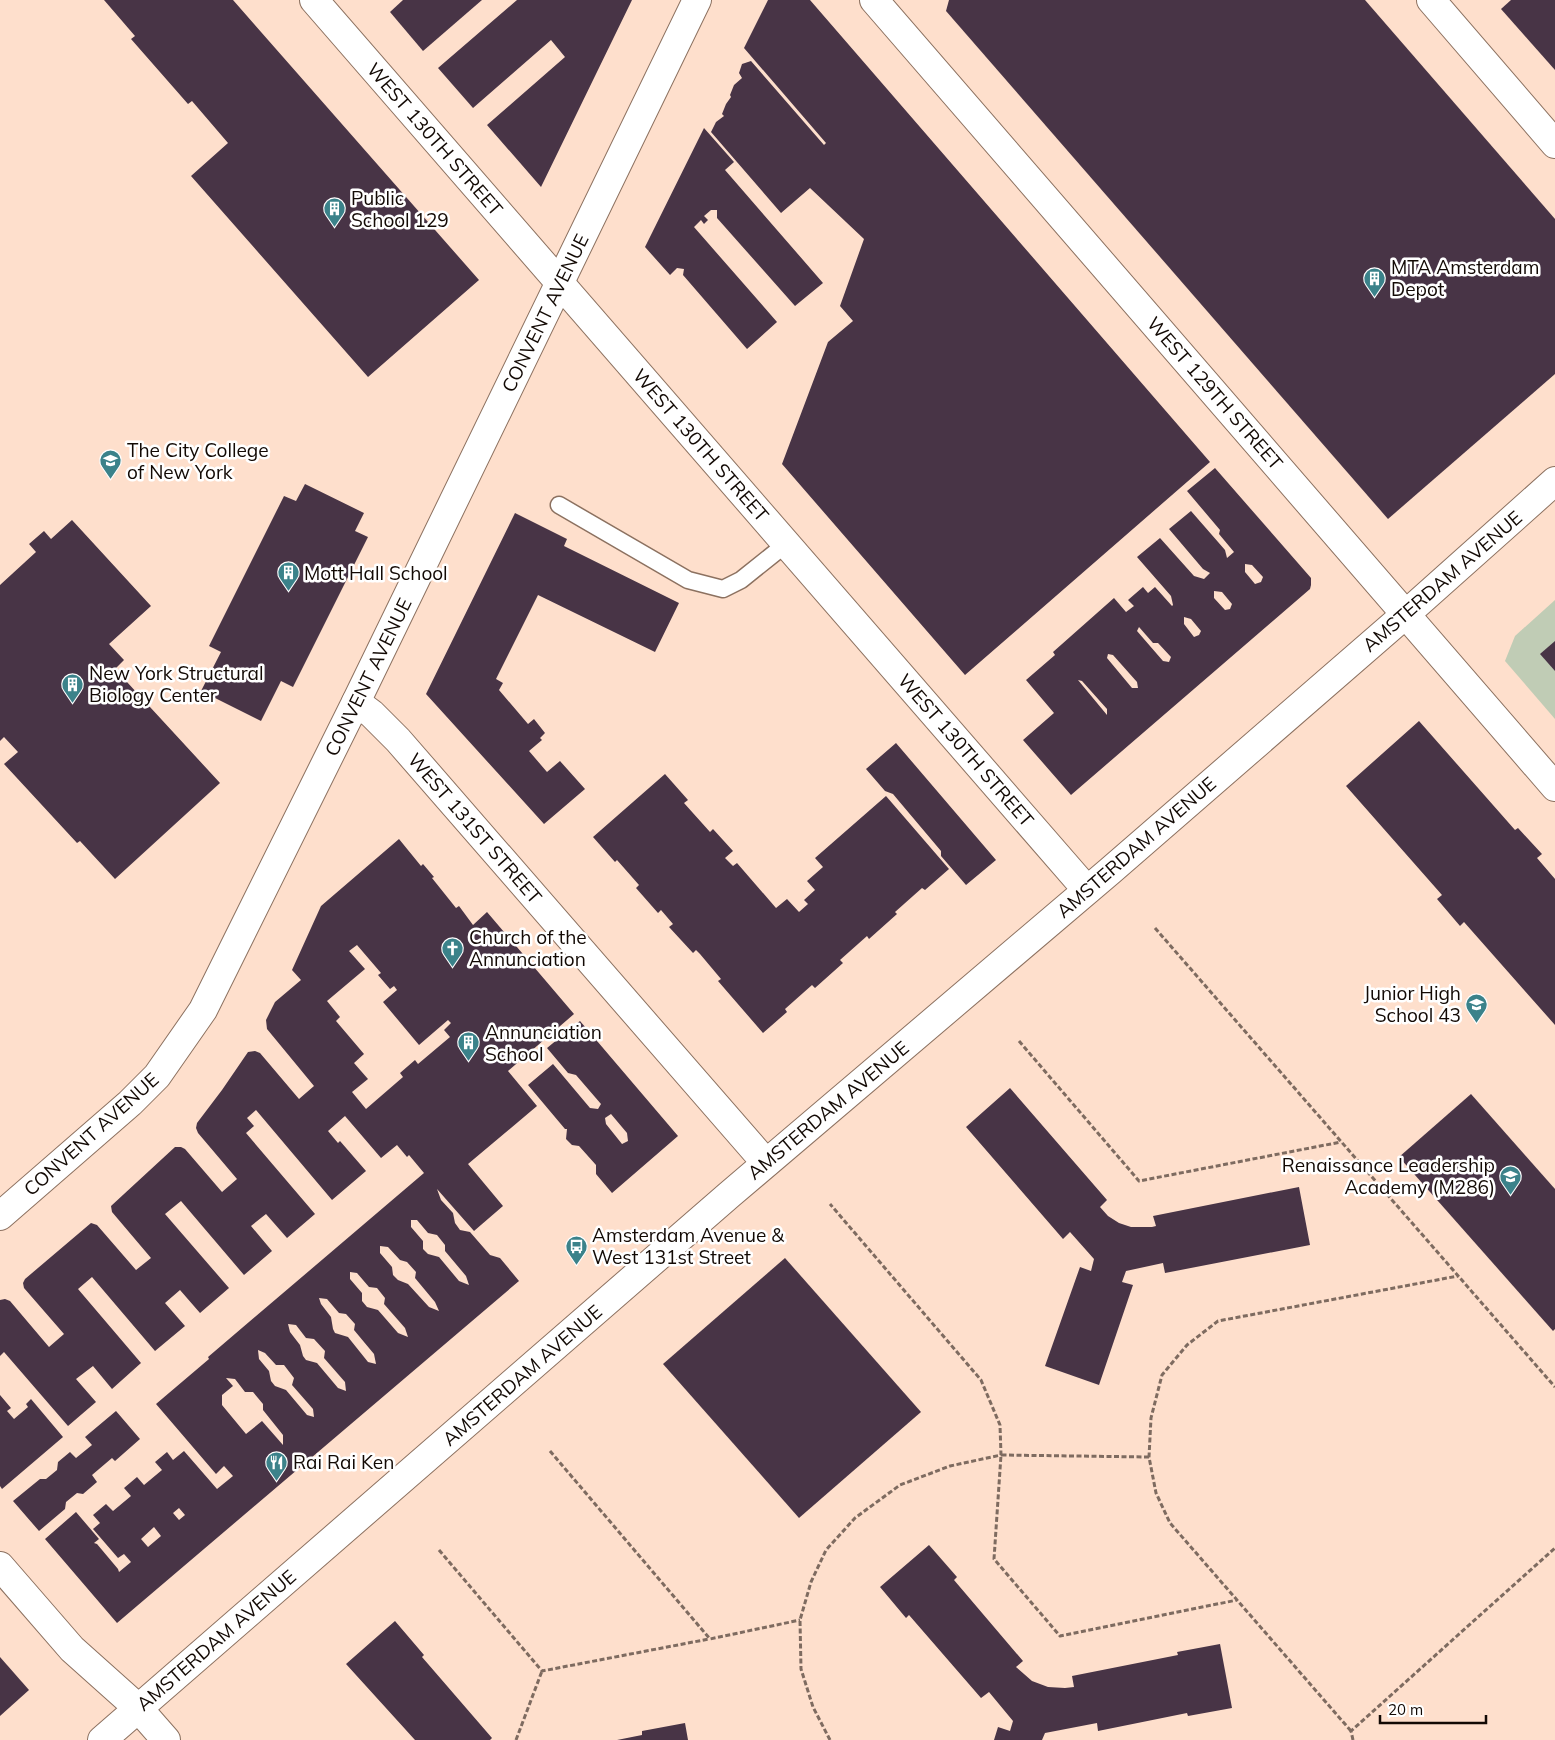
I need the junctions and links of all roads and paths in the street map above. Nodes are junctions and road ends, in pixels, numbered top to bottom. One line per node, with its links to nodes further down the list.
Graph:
1 (314, 0): 6 (street, WEST 130TH STREET)
2 (697, 0): 6 (street, CONVENT AVENUE)
3 (874, 0): 10 (street, WEST 129TH STREET)
4 (1431, 0): 5 (street)
5 (1555, 144)
6 (560, 282): 9 (street, WEST 130TH STREET); 11 (street, CONVENT AVENUE)
7 (1555, 481): 10 (street, AMSTERDAM AVENUE)
8 (559, 505): 9 (lane)
9 (786, 544): 13 (street, WEST 130TH STREET)
10 (1406, 614): 12 (street, WEST 129TH STREET); 13 (street, AMSTERDAM AVENUE)
11 (356, 702): 17 (street, WEST 131ST STREET); 19 (street, CONVENT AVENUE)
12 (1555, 787)
13 (1087, 890): 17 (street, AMSTERDAM AVENUE)
14 (1155, 928): 16 (path)
15 (1019, 1041): 16 (path)
16 (1341, 1142): 20 (path)
17 (766, 1163): 32 (street, AMSTERDAM AVENUE)
18 (830, 1204): 23 (path)
19 (0, 1216)
20 (1458, 1276): 21 (path); 24 (path)
21 (1555, 1387)
22 (550, 1451): 30 (path)
23 (1001, 1455): 24 (path); 28 (path); 29 (path)
24 (1149, 1457): 28 (path)
25 (1555, 1548): 33 (path)
26 (439, 1550): 31 (path)
27 (0, 1566): 32 (street)
28 (1237, 1600): 33 (path)
29 (800, 1620): 30 (path); 37 (path)
30 (710, 1639): 31 (path)
31 (542, 1671): 36 (path)
32 (138, 1708): 34 (street, AMSTERDAM AVENUE); 35 (street)
33 (1351, 1731): 38 (path)
34 (102, 1740)
35 (166, 1740)
36 (516, 1740)
37 (830, 1740)
38 (1353, 1740)

